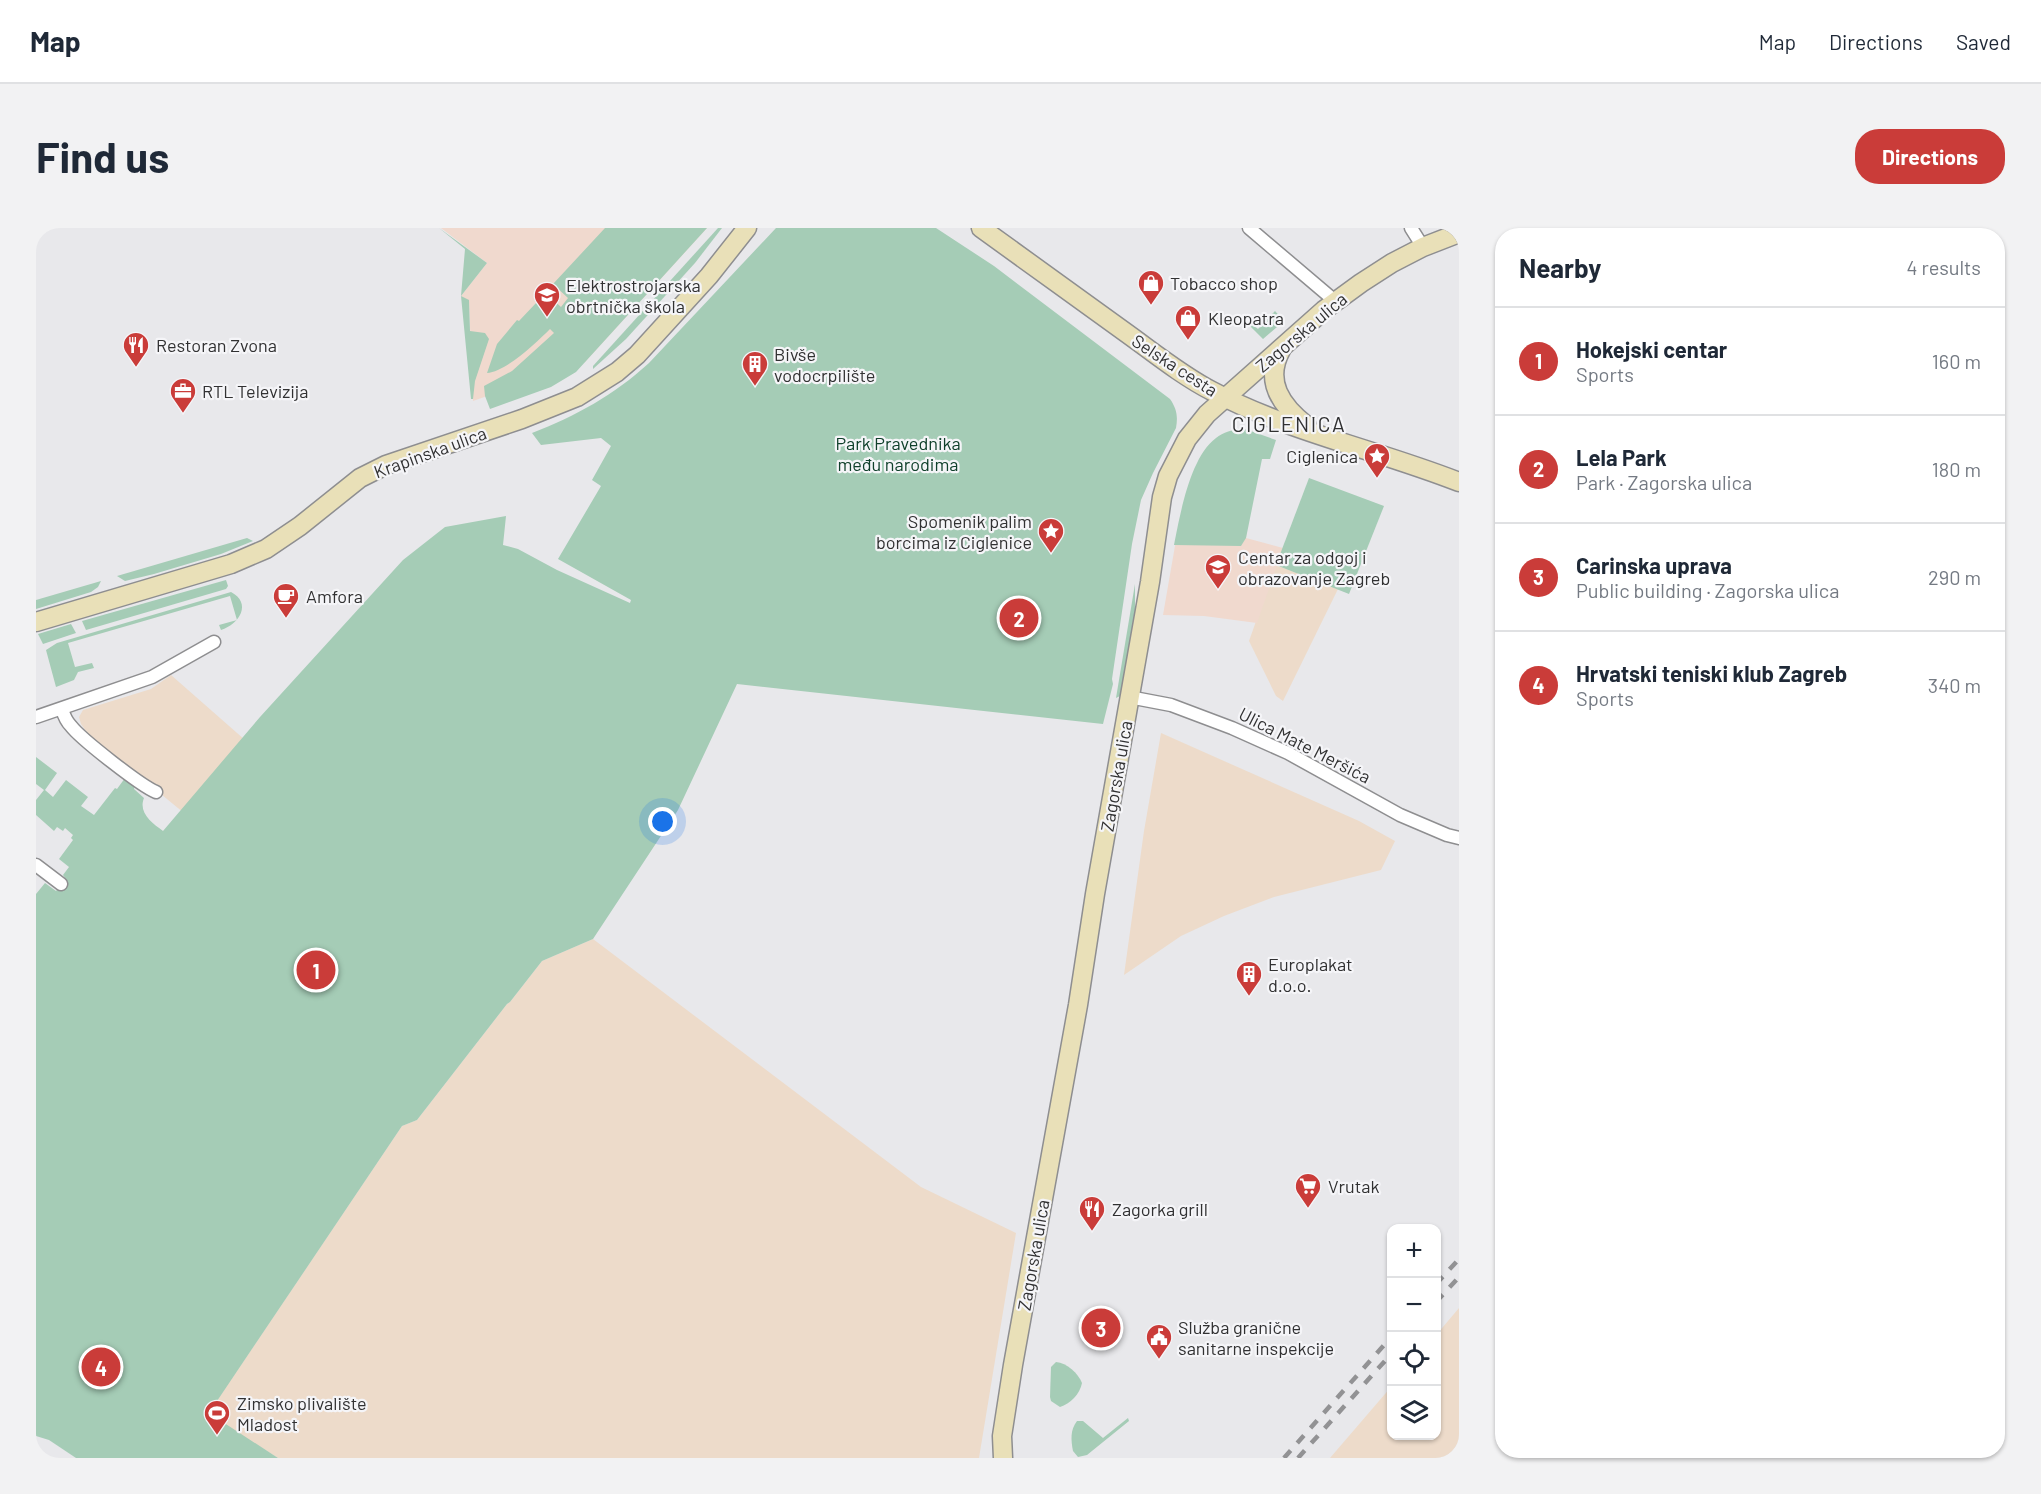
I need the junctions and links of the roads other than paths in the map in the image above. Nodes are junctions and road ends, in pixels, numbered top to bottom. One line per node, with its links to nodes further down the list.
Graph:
1 (747, 228): 12 (street, Krapinska ulica)
2 (981, 228): 9 (street, Selska cesta)
3 (1249, 228): 7 (street)
4 (1411, 228): 6 (street)
5 (1459, 234): 6 (street, Zagorska ulica)
6 (1423, 247): 7 (street, Zagorska ulica)
7 (1335, 301): 8 (street, Zagorska ulica)
8 (1283, 346): 9 (street, Zagorska ulica); 10 (street)
9 (1226, 397): 10 (street, Selska cesta); 14 (street, Zagorska ulica)
10 (1315, 433): 11 (street, Selska cesta)
11 (1459, 483)
12 (36, 622)
13 (214, 642): 15 (street)
14 (1129, 697): 18 (street, Ulica Mate Meršića); 21 (street, Zagorska ulica)
15 (62, 709): 16 (street); 17 (street)
16 (36, 717)
17 (156, 792)
18 (1459, 838)
19 (36, 865): 20 (street)
20 (61, 884)
21 (1003, 1458)

